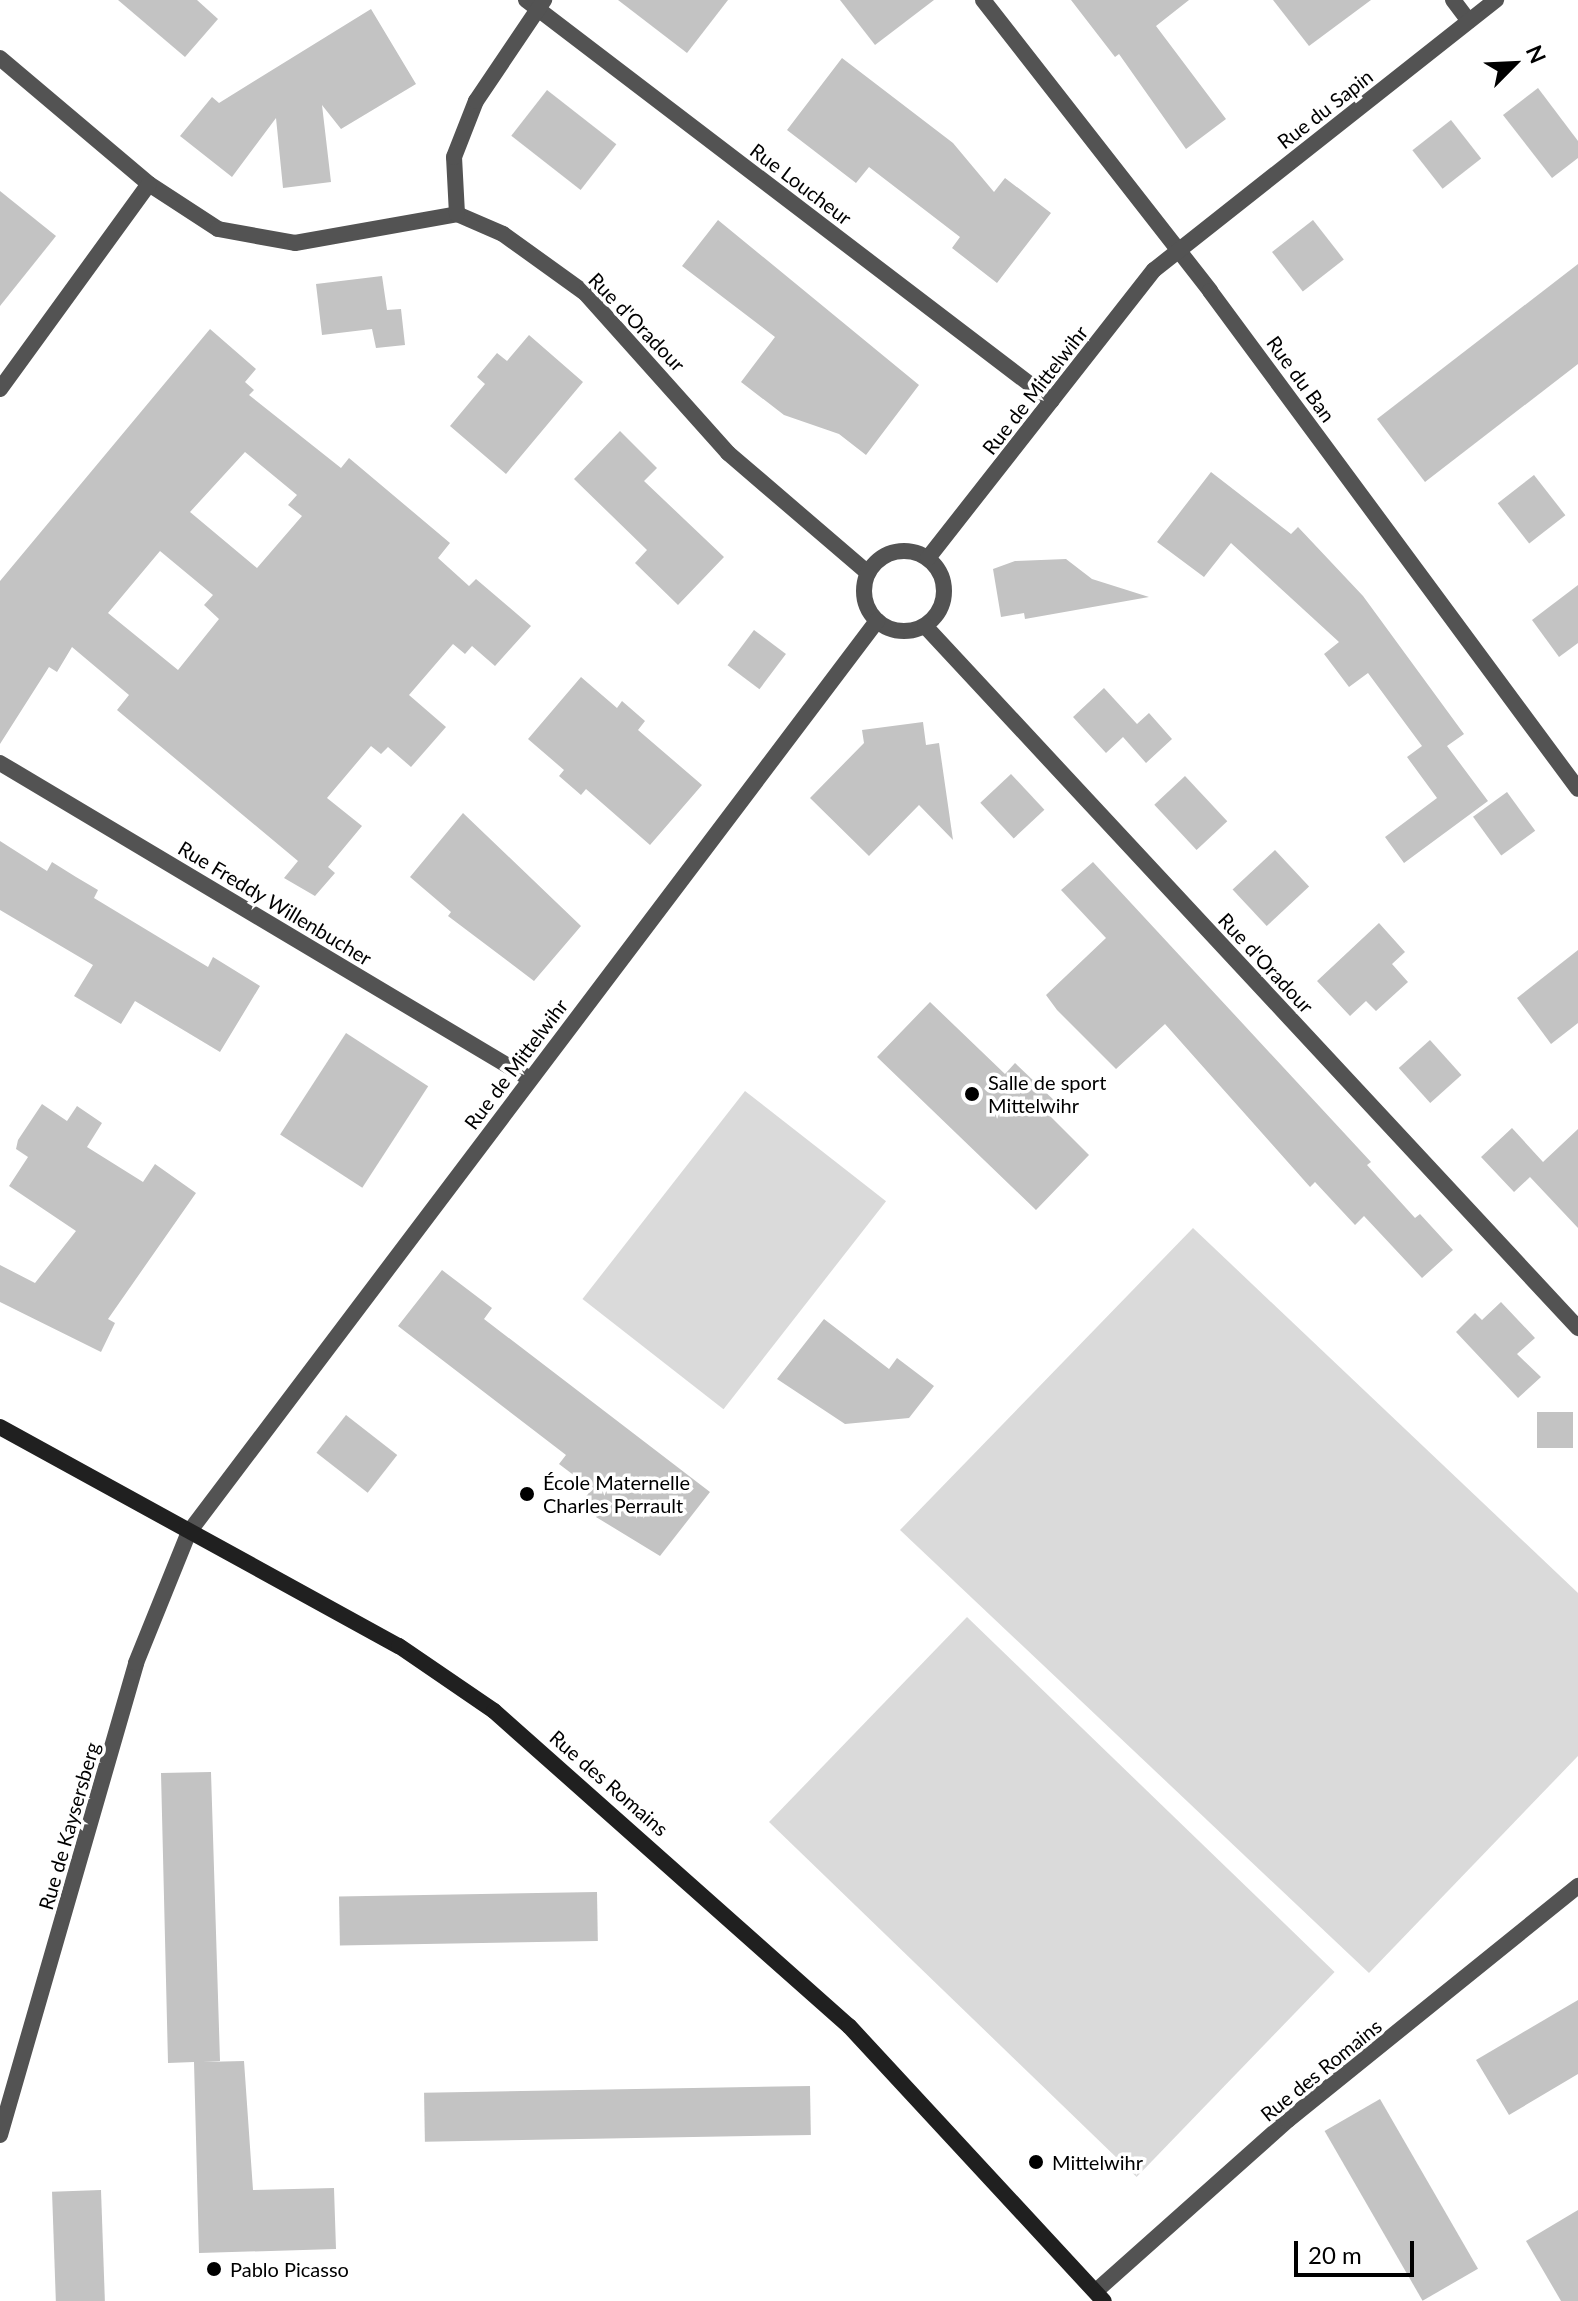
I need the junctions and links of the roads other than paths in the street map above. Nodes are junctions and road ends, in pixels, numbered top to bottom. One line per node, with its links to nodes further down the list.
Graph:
1 (983, 0): 9 (street, Rue du Ban)
2 (1453, 0): 5 (street)
3 (1496, 0): 5 (street, Rue du Sapin)
4 (536, 3): 8 (street); 11 (street, Rue Loucheur)
5 (1469, 21): 9 (street, Rue du Sapin)
6 (0, 58): 7 (street)
7 (149, 184): 8 (street); 10 (street)
8 (457, 214): 13 (street, Rue d'Oradour)
9 (1179, 251): 11 (street, Rue de Mittelwihr); 17 (street, Rue du Ban)
10 (0, 389)
11 (1052, 401): 12 (street, Rue de Mittelwihr)
12 (928, 558): 13 (street); 15 (street)
13 (868, 573): 14 (street)
14 (877, 621): 15 (street); 18 (street, Rue de Mittelwihr)
15 (925, 626): 19 (street, Rue d'Oradour)
16 (0, 763): 18 (street, Rue Freddy Willenbucher)
17 (1578, 789)
18 (530, 1079): 21 (street, Rue de Mittelwihr)
19 (1578, 1328)
20 (0, 1427): 21 (main road, Rue des Romains)
21 (189, 1532): 23 (street, Rue de Kaysersberg); 24 (main road, Rue des Romains)
22 (1578, 1886): 24 (street, Rue des Romains)
23 (0, 2135)
24 (1100, 2296)

